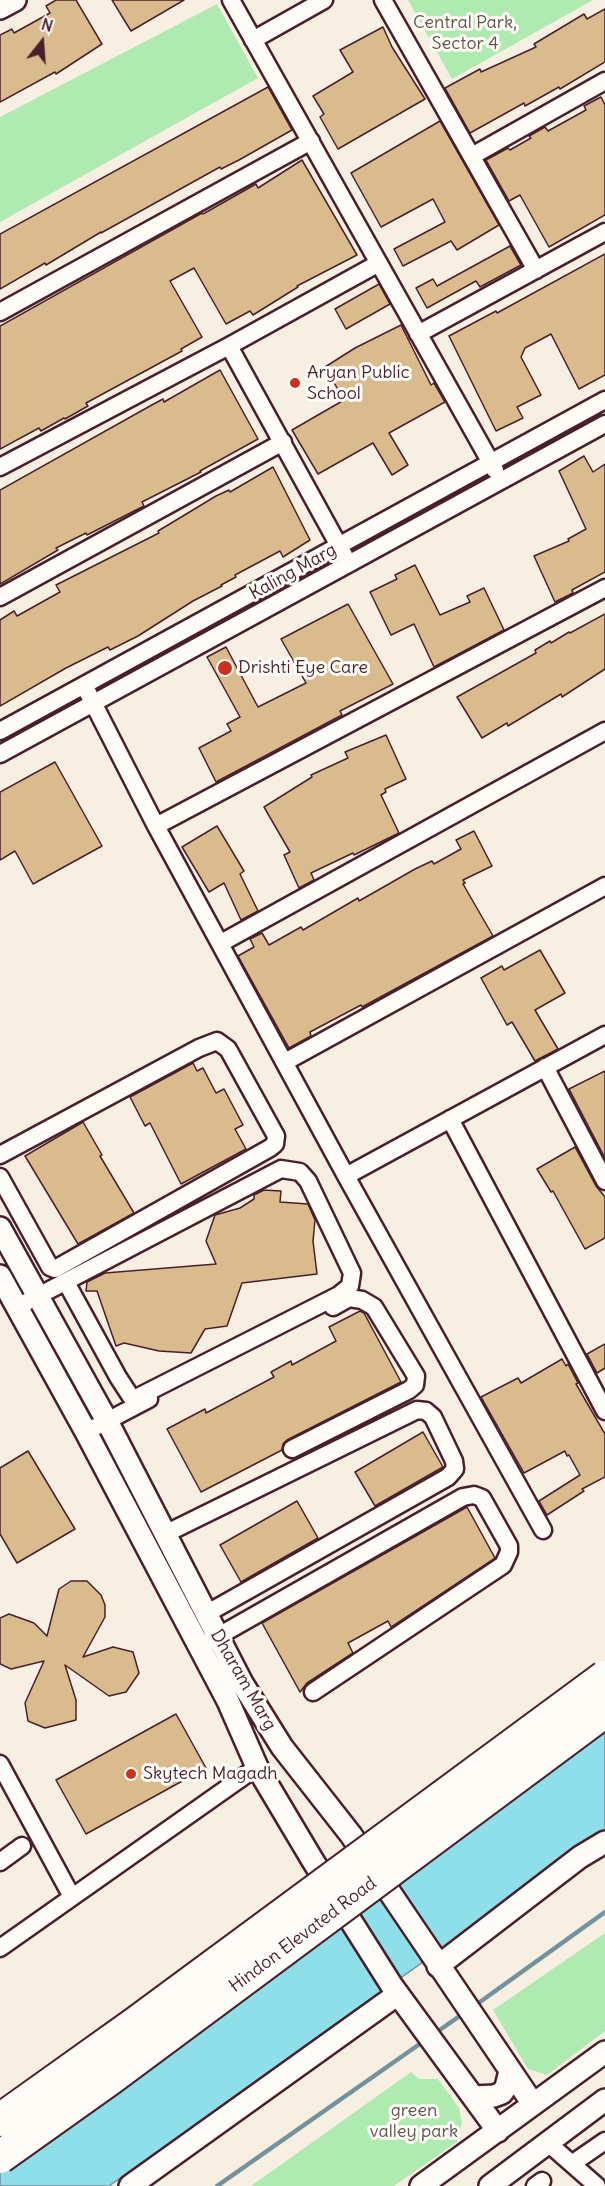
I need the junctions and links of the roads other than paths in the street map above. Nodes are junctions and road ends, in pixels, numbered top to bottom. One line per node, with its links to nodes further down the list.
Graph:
1 (15, 0): 5 (street)
2 (231, 0): 6 (street)
3 (324, 0): 6 (street)
4 (384, 0): 9 (street)
5 (0, 8)
6 (253, 40): 8 (street)
7 (605, 81): 9 (street)
8 (310, 141): 11 (street); 13 (street)
9 (472, 156): 12 (street)
10 (605, 232): 12 (street)
11 (379, 263): 14 (street); 15 (street)
12 (536, 270): 14 (street)
13 (0, 312)
14 (418, 333): 19 (street)
15 (229, 345): 18 (street); 20 (street)
16 (605, 400): 19 (street, Kaling Marg)
17 (605, 424): 21 (street, Kaling Marg)
18 (283, 442): 22 (street); 25 (street)
19 (491, 462): 21 (street); 22 (street, Kaling Marg)
20 (0, 467)
21 (501, 480): 23 (street, Kaling Marg)
22 (339, 545): 23 (street); 26 (street, Kaling Marg)
23 (349, 563): 27 (street, Kaling Marg)
24 (605, 588): 31 (street)
25 (0, 597)
26 (84, 685): 27 (street); 28 (street, Kaling Marg)
27 (93, 703): 30 (street, Kaling Marg); 31 (street)
28 (0, 731)
29 (605, 731): 33 (street)
30 (0, 754)
31 (156, 826): 33 (street)
32 (605, 886): 35 (street)
33 (221, 943): 35 (street)
34 (605, 1035): 36 (street)
35 (285, 1062): 39 (street)
36 (545, 1067): 37 (street); 41 (street)
37 (450, 1119): 39 (street); 47 (street)
38 (0, 1155): 40 (street)
39 (346, 1176): 51 (street)
40 (0, 1177)
41 (605, 1181)
42 (0, 1228): 45 (street, Dharam Marg)
43 (0, 1276): 46 (street, Dharam Marg)
44 (66, 1282): 44 (street); 45 (street)
45 (38, 1296): 46 (street); 48 (street, Dharam Marg)
46 (17, 1307): 49 (street, Dharam Marg)
47 (605, 1411)
48 (107, 1421): 49 (street); 50 (street); 52 (street, Dharam Marg)
49 (86, 1432): 55 (street, Dharam Marg)
50 (292, 1449)
51 (543, 1530)
52 (165, 1534): 53 (street, Dharam Marg); 53 (street)
53 (206, 1614): 54 (street, Dharam Marg)
54 (218, 1636): 55 (street); 57 (street); 66 (street, Dharam Marg, bridge)
55 (199, 1647): 60 (street, Dharam Marg)
56 (605, 1677): 73 (highway, Hindon Elevated Road, bridge)
57 (313, 1692)
58 (605, 1711): 77 (highway, Hindon Elevated Road, bridge)
59 (0, 1764): 64 (street)
60 (257, 1767): 64 (street); 67 (street, Dharam Marg, bridge)
61 (605, 1842): 66 (street)
62 (22, 1846): 63 (street)
63 (0, 1862)
64 (72, 1897): 65 (street)
65 (0, 1948)
66 (437, 1963): 69 (street, Dharam Marg)
67 (395, 1990): 70 (street, Dharam Marg); 79 (street)
68 (605, 2052): 72 (street)
69 (510, 2071): 70 (street); 72 (street, Dharam Marg)
70 (474, 2097): 74 (street, Dharam Marg)
71 (605, 2100): 76 (street)
72 (532, 2104): 74 (street)
73 (0, 2120)
74 (498, 2131): 80 (street)
75 (605, 2141): 78 (street)
76 (548, 2143): 78 (street); 81 (street)
77 (0, 2157)
78 (573, 2163): 82 (street)
79 (129, 2186)
80 (421, 2186)
81 (490, 2186)
82 (597, 2186)

